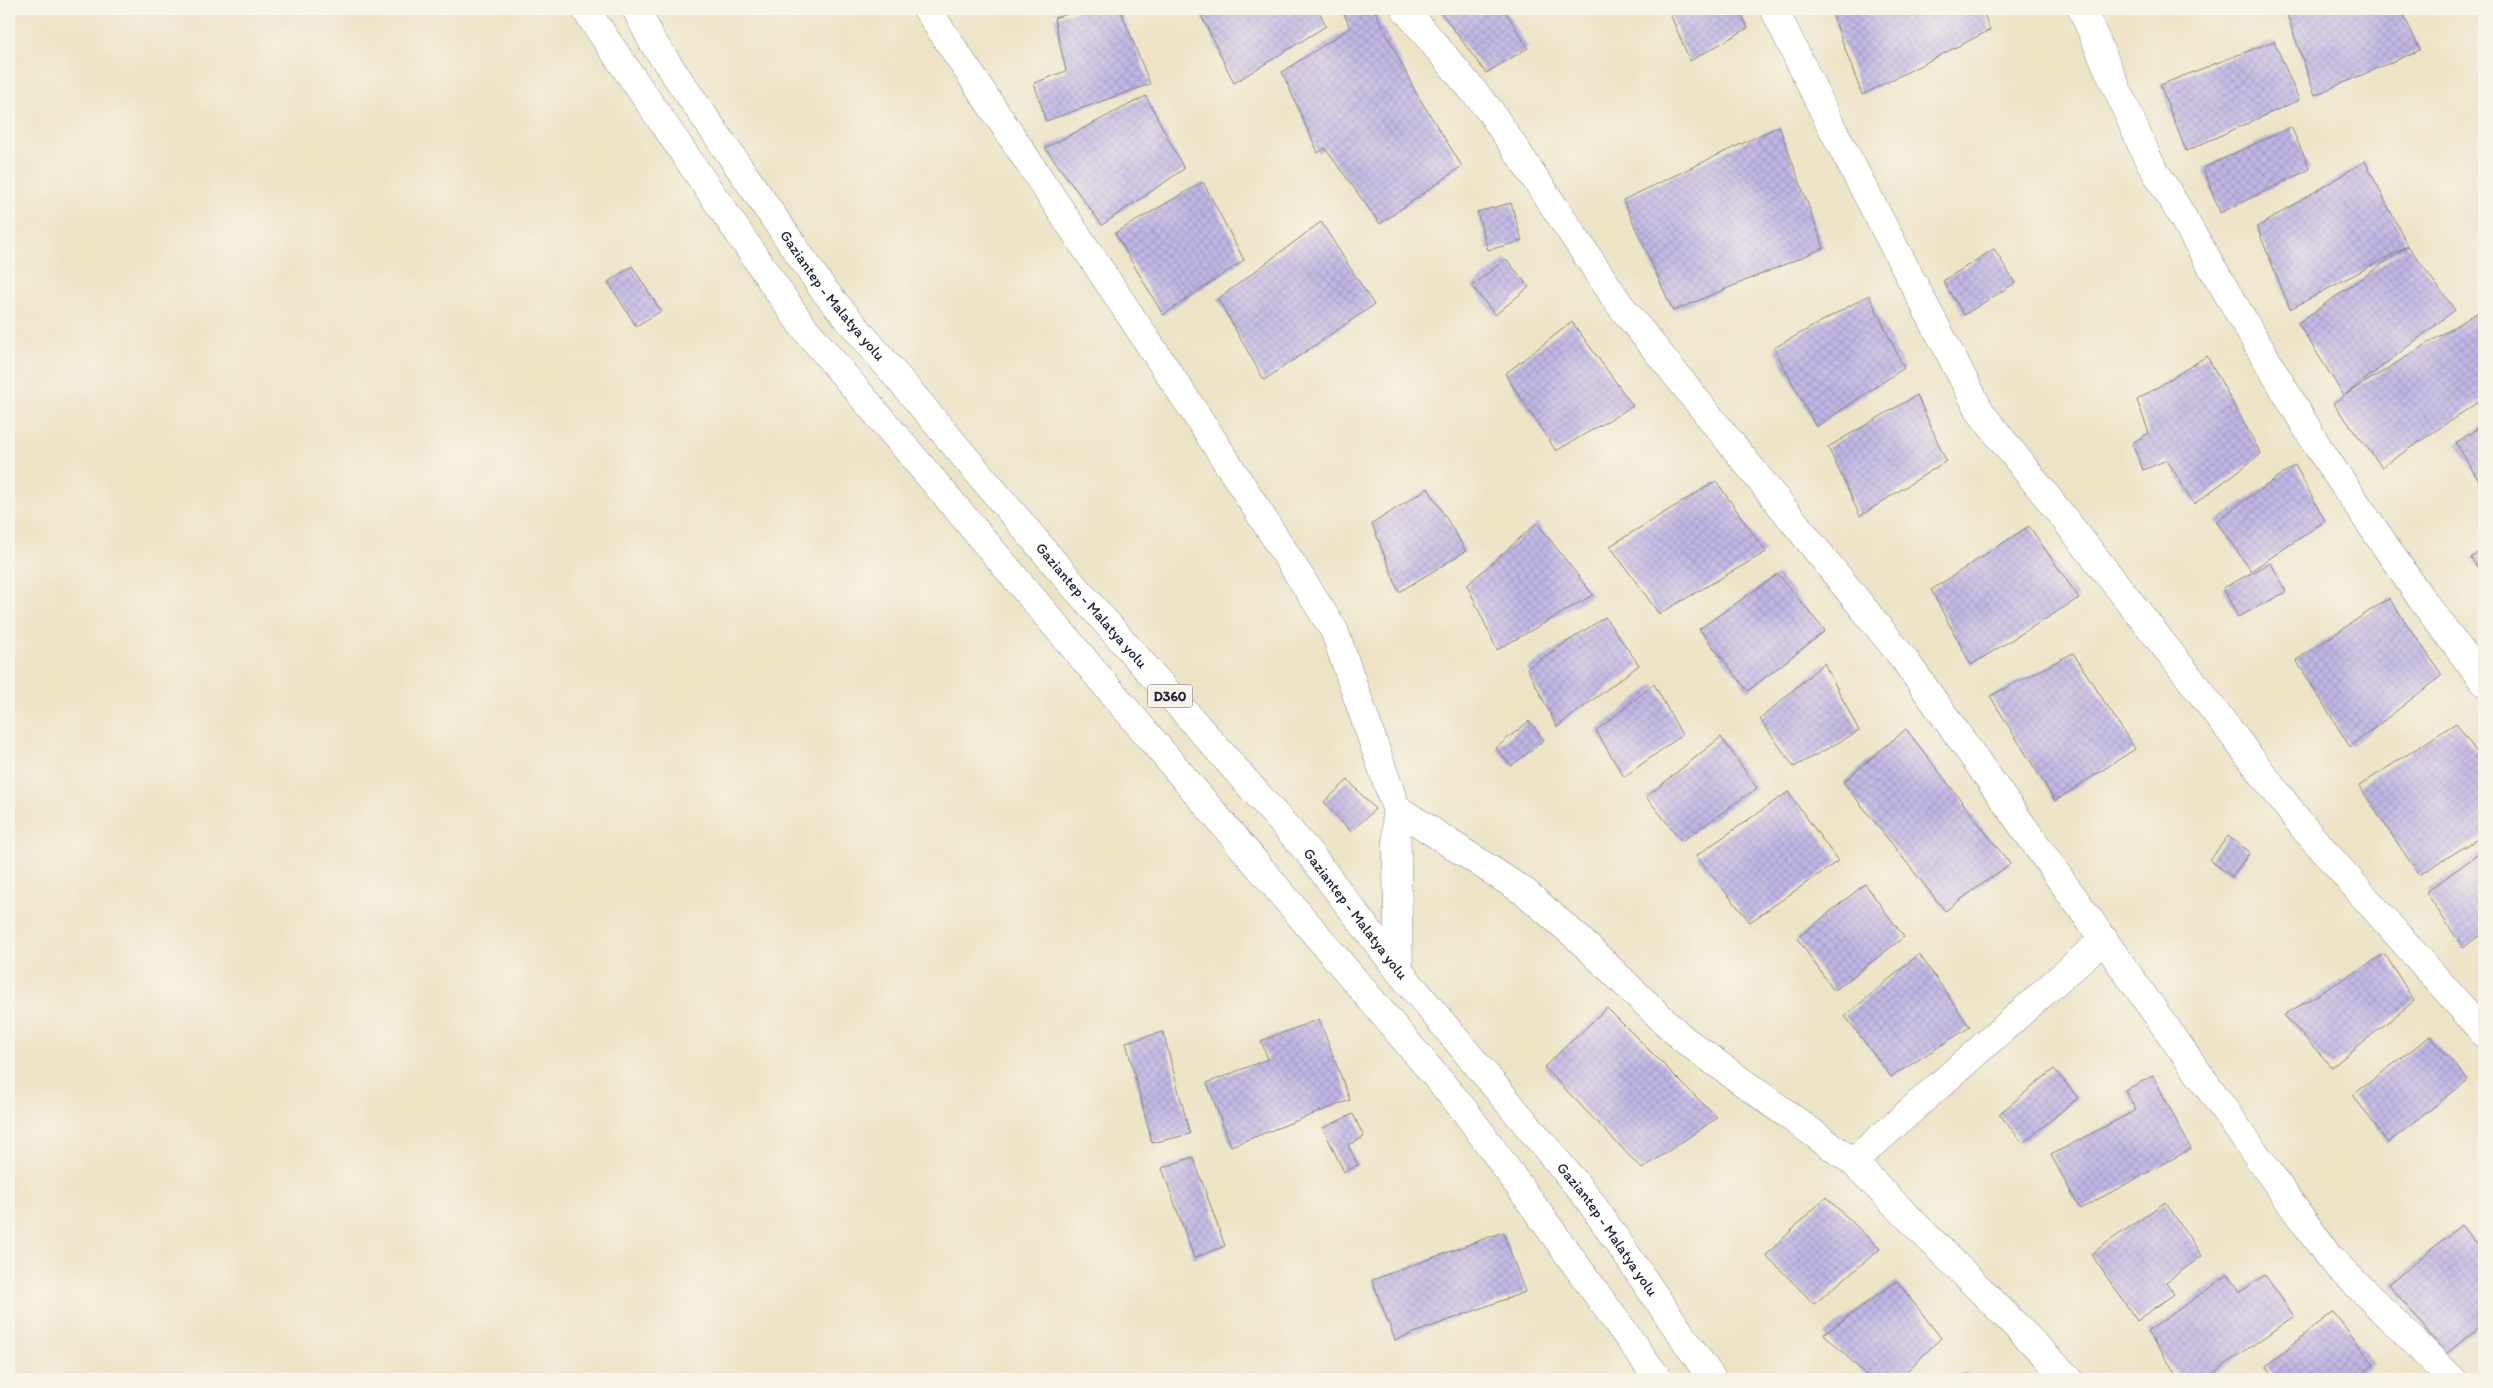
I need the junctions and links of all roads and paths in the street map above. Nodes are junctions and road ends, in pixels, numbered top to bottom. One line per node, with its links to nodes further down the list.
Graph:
1 (585, 9): 13 (main road, D360)
2 (636, 9): 10 (main road, Gaziantep - Malatya yolu / D360)
3 (927, 9): 8 (main road)
4 (1405, 9): 9 (main road)
5 (1774, 9): 11 (main road)
6 (2082, 9): 7 (main road)
7 (2484, 682)
8 (1396, 808): 10 (main road); 12 (main road)
9 (2104, 939): 12 (main road); 16 (main road)
10 (1399, 971): 14 (main road, Gaziantep - Malatya yolu / D360)
11 (2484, 1033)
12 (1853, 1162): 15 (main road)
13 (1658, 1379)
14 (1712, 1379)
15 (2069, 1379)
16 (2452, 1379)

